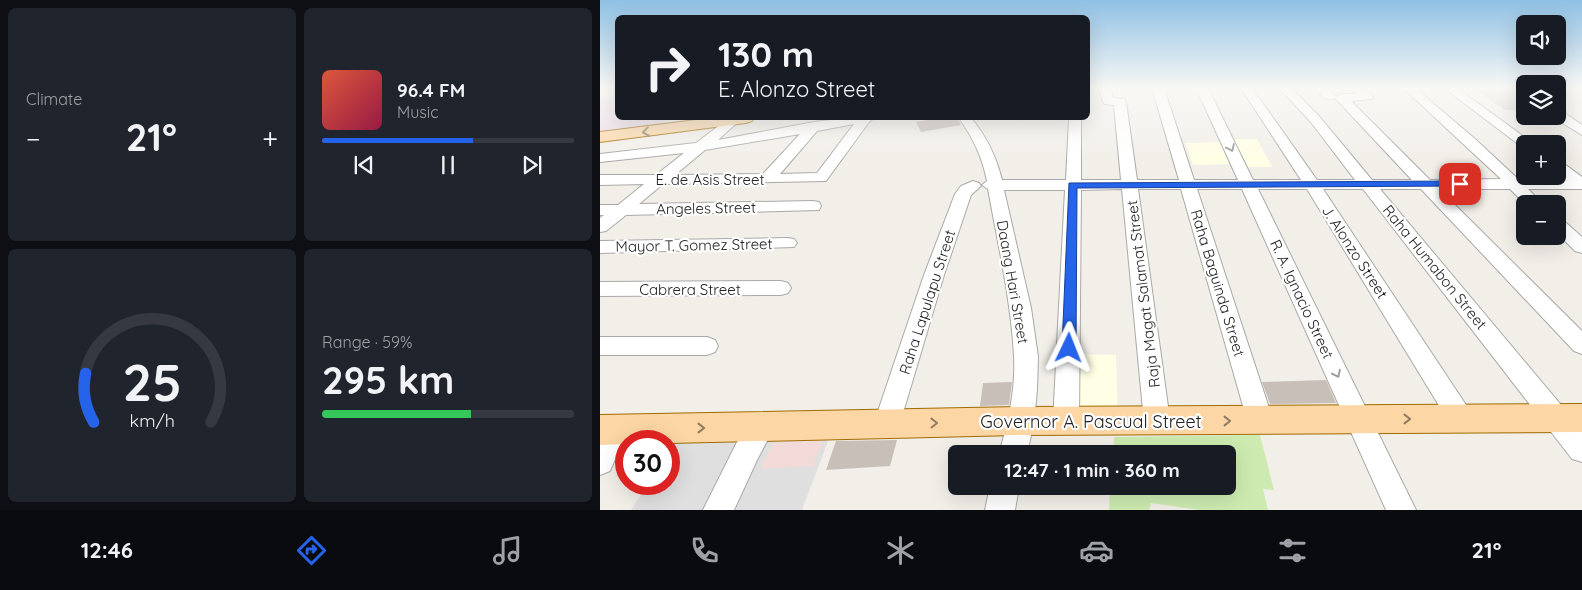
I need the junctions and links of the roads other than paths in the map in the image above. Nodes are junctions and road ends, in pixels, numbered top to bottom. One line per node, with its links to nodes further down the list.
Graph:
1 (1121, 112): 33 (street, Raja Magat Salamat Street)
2 (1165, 112): 34 (street, Raha Baguinda Street)
3 (1213, 112): 35 (street, R. A. Ignacio Street, one-way to 35)
4 (1262, 112): 26 (street, J. Alonzo Street)
5 (1308, 112): 27 (street, Raha Humabon Street)
6 (1354, 112): 28 (street)
7 (1435, 112): 29 (street)
8 (1482, 112): 18 (street)
9 (725, 120): 19 (main road, one-way to 19)
10 (737, 120): 20 (street)
11 (853, 120): 16 (street)
12 (864, 120): 25 (street, E. de Asis Street)
13 (967, 120): 31 (street, Daang Hari Street)
14 (1075, 120): 32 (street)
15 (1566, 120): 17 (street)
16 (814, 126): 20 (street); 25 (street)
17 (1582, 131)
18 (1516, 136)
19 (600, 137)
20 (698, 147): 21 (street); 23 (street)
21 (600, 158)
22 (1566, 172): 30 (street)
23 (659, 179): 24 (street, E. de Asis Street); 25 (street, E. de Asis Street); 39 (street)
24 (600, 180)
25 (767, 180)
26 (1312, 184): 27 (street); 35 (street); 52 (street, J. Alonzo Street)
27 (1368, 184): 28 (street); 50 (street, Raha Humabon Street)
28 (1425, 184): 29 (street); 47 (street)
29 (1513, 184): 30 (street); 36 (street)
30 (1582, 184)
31 (986, 185): 32 (street); 54 (street, Daang Hari Street); 57 (street, Raha Lapulapu Street)
32 (1072, 185): 33 (street); 56 (street)
33 (1130, 185): 34 (street); 55 (street, Raja Magat Salamat Street)
34 (1188, 185): 35 (street); 53 (street, Raha Baguinda Street)
35 (1248, 185): 51 (street, R. A. Ignacio Street, one-way to 51)
36 (1525, 195)
37 (813, 206): 39 (street, Angeles Street)
38 (600, 210): 39 (street, Angeles Street)
39 (621, 210): 40 (street)
40 (600, 228)
41 (1566, 232): 44 (street)
42 (788, 243): 43 (street, Mayor T. Gomez Street)
43 (600, 247)
44 (1582, 247)
45 (781, 288): 46 (street, Cabrera Street)
46 (600, 289)
47 (1582, 345)
48 (600, 346): 49 (street)
49 (707, 346)
50 (1570, 418): 52 (main road, Governor A. Pascual Street); 61 (street, Raha Humabon Street)
51 (1359, 419): 52 (main road, Governor A. Pascual Street, one-way to 52); 53 (main road, Governor A. Pascual Street); 66 (street, R. A. Ignacio Street)
52 (1461, 419)
53 (1260, 420): 55 (main road, Governor A. Pascual Street, one-way to 53)
54 (1021, 421): 56 (main road, Governor A. Pascual Street); 57 (main road, Governor A. Pascual Street, one-way to 54); 60 (street, Daang Hari Street)
55 (1157, 421): 56 (main road, Governor A. Pascual Street)
56 (1066, 422)
57 (887, 423): 58 (main road, Governor A. Pascual Street)
58 (761, 428): 59 (main road, Governor A. Pascual Street, one-way to 58); 64 (street)
59 (608, 429): 62 (street)
60 (1015, 445)
61 (1582, 450)
62 (600, 462)
63 (1003, 495): 65 (street)
64 (718, 510)
65 (1000, 510)
66 (1401, 510)

